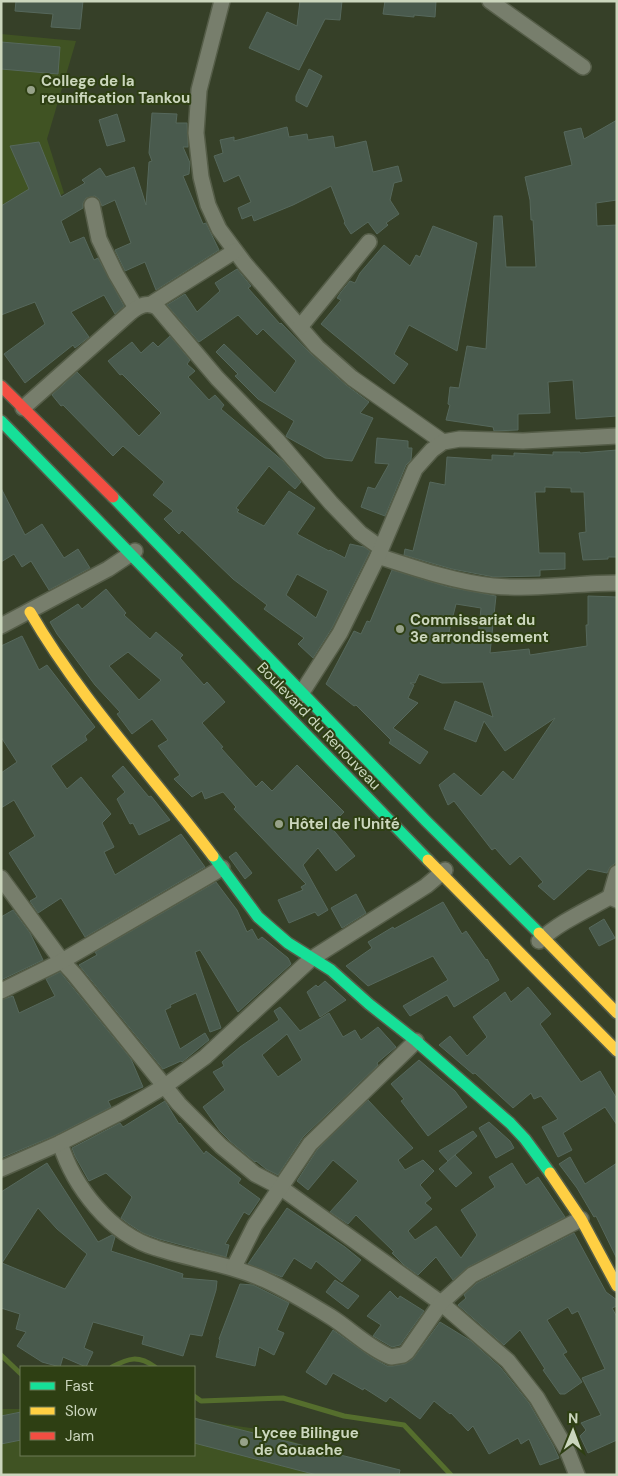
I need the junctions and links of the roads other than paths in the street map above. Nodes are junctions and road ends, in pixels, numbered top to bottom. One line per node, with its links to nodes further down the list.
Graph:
1 (222, 1): 6 (street)
2 (490, 1): 3 (street)
3 (583, 67)
4 (92, 205): 8 (street)
5 (369, 242): 9 (street)
6 (235, 251): 7 (street); 9 (street)
7 (151, 304): 8 (street); 16 (street)
8 (136, 308): 11 (street)
9 (300, 328): 14 (street)
10 (1, 386): 11 (main road, Boulevard du Renouveau)
11 (23, 408): 15 (main road, Boulevard du Renouveau)
12 (1, 421): 17 (main road, Boulevard du Renouveau)
13 (617, 436): 14 (street)
14 (443, 442): 16 (street)
15 (153, 539): 17 (street); 21 (main road, Boulevard du Renouveau)
16 (379, 552): 18 (street); 21 (street)
17 (131, 553): 19 (street); 22 (main road, Boulevard du Renouveau)
18 (617, 583)
19 (30, 612): 20 (street); 24 (main road)
20 (1, 626)
21 (302, 692): 22 (street); 23 (main road, Boulevard du Renouveau)
22 (287, 715): 26 (main road, Boulevard du Renouveau)
23 (462, 855): 26 (street); 29 (main road, Boulevard du Renouveau)
24 (222, 868): 31 (main road); 32 (street)
25 (617, 873): 28 (street)
26 (441, 874): 30 (main road, Boulevard du Renouveau); 31 (street)
27 (1, 878): 32 (street)
28 (613, 899): 29 (street)
29 (544, 937): 30 (street); 34 (main road, Boulevard du Renouveau)
30 (523, 955): 36 (main road, Boulevard du Renouveau)
31 (312, 959): 35 (main road); 37 (street)
32 (62, 961): 33 (street); 37 (street)
33 (1, 991)
34 (617, 1013)
35 (416, 1041): 40 (street); 41 (main road)
36 (617, 1051)
37 (165, 1086): 38 (street); 40 (street)
38 (60, 1143): 39 (street); 42 (street)
39 (1, 1170)
40 (280, 1186): 42 (street); 44 (street)
41 (581, 1219): 43 (main road); 44 (street)
42 (234, 1267): 44 (street)
43 (617, 1286)
44 (441, 1303): 45 (street)
45 (577, 1475)

